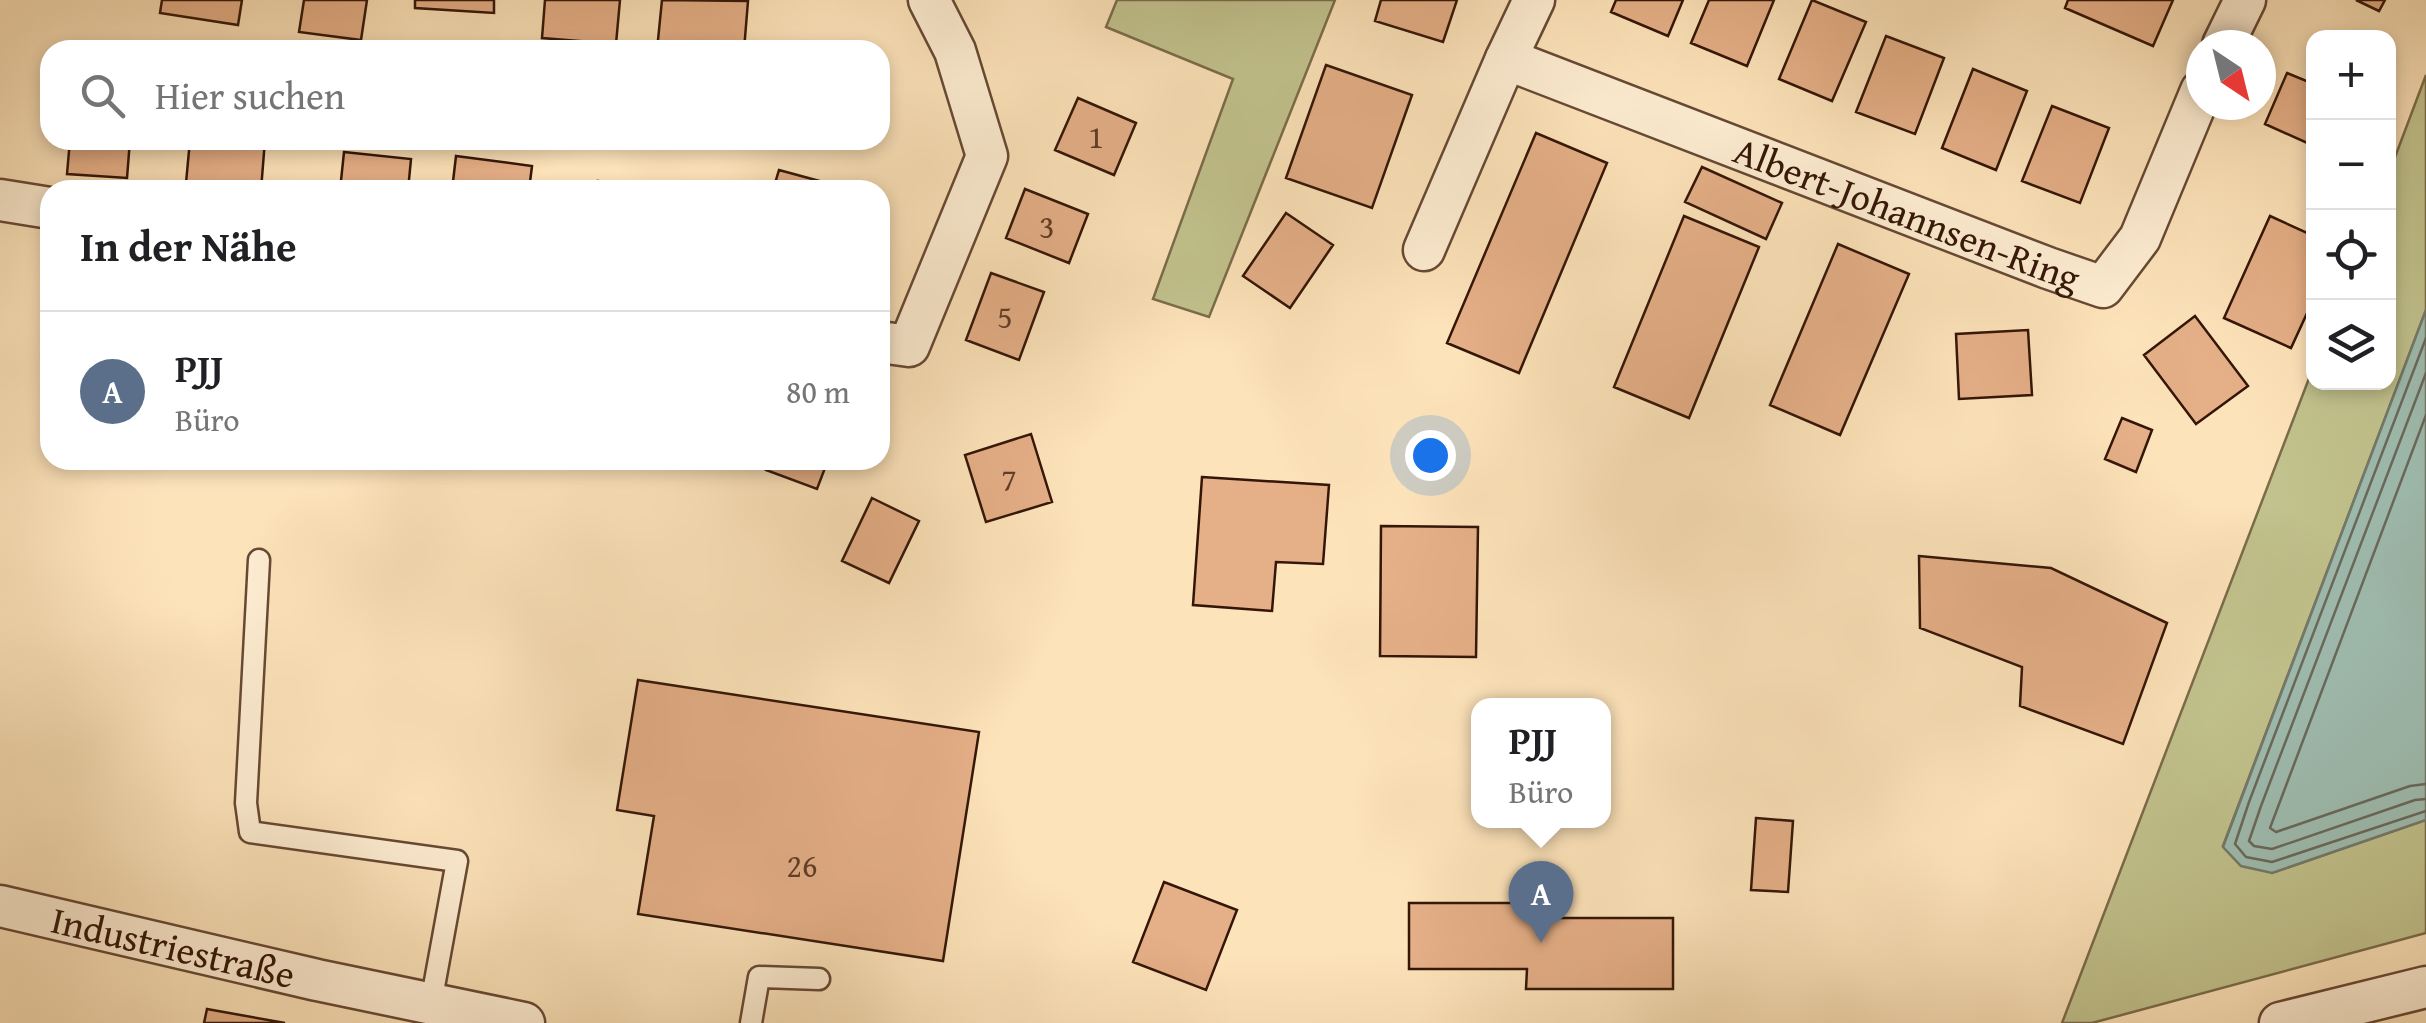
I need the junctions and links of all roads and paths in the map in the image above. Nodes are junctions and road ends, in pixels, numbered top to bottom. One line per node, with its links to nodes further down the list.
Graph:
1 (929, 0): 10 (street)
2 (1534, 0): 5 (street)
3 (2245, 0): 4 (street)
4 (2231, 30)
5 (1506, 59): 6 (street, Albert-Johannsen-Ring); 9 (street)
6 (2189, 120)
7 (0, 200): 8 (street)
8 (40, 206)
9 (1424, 250)
10 (890, 343)
11 (259, 560): 15 (lane)
12 (0, 906): 15 (street, Industriestraße)
13 (819, 979): 17 (lane)
14 (2426, 987): 18 (street)
15 (431, 1004): 16 (street, Industriestraße)
16 (524, 1023)
17 (751, 1023)
18 (2280, 1023)

